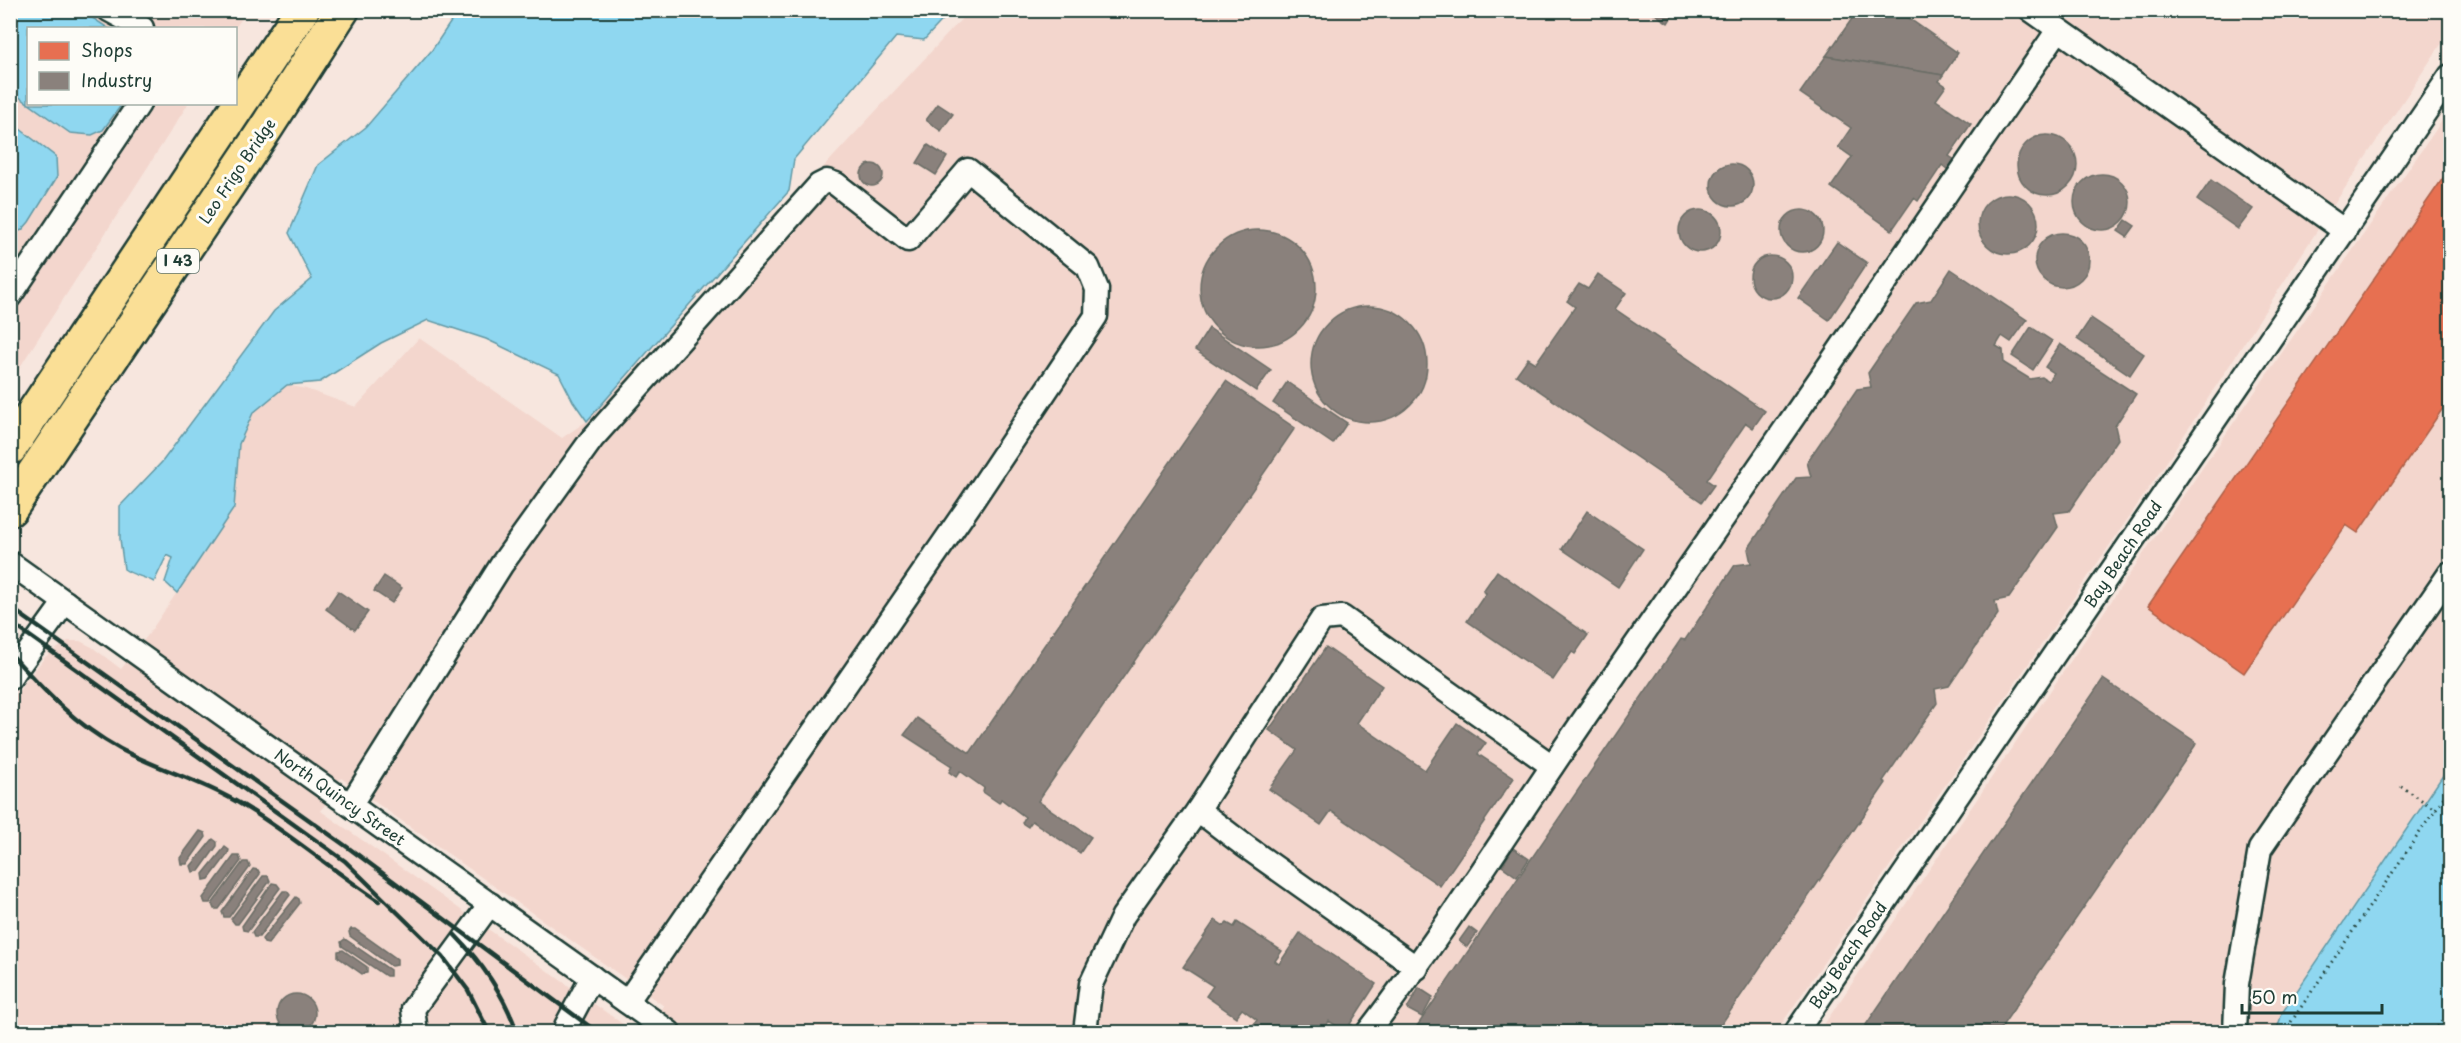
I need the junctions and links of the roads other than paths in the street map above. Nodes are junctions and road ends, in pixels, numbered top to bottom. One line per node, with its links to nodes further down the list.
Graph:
1 (109, 10): 5 (street)
2 (302, 10): 11 (highway, I 43)
3 (342, 10): 12 (highway, Leo Frigo Bridge / I 43)
4 (2031, 10): 6 (street)
5 (140, 27)
6 (2058, 30): 9 (street); 17 (street)
7 (2451, 76): 9 (street, Bay Beach Road)
8 (138, 105): 10 (street)
9 (2345, 231): 29 (street, Bay Beach Road)
10 (10, 296)
11 (10, 448)
12 (10, 509)
13 (10, 563): 15 (street, North Quincy Street)
14 (2451, 573): 30 (street)
15 (65, 602): 16 (street); 18 (street, North Quincy Street)
16 (10, 678)
17 (1552, 766): 19 (street); 21 (street)
18 (351, 804): 20 (street, North Quincy Street); 23 (street)
19 (1198, 810): 21 (street); 24 (street)
20 (490, 904): 22 (street, North Quincy Street); 25 (street)
21 (1417, 968): 28 (street)
22 (592, 977): 23 (street, North Quincy Street); 26 (street)
23 (627, 1002): 27 (street, North Quincy Street)
24 (1089, 1030)
25 (416, 1032)
26 (567, 1032)
27 (669, 1032)
28 (1368, 1032)
29 (1796, 1032)
30 (2235, 1032)

